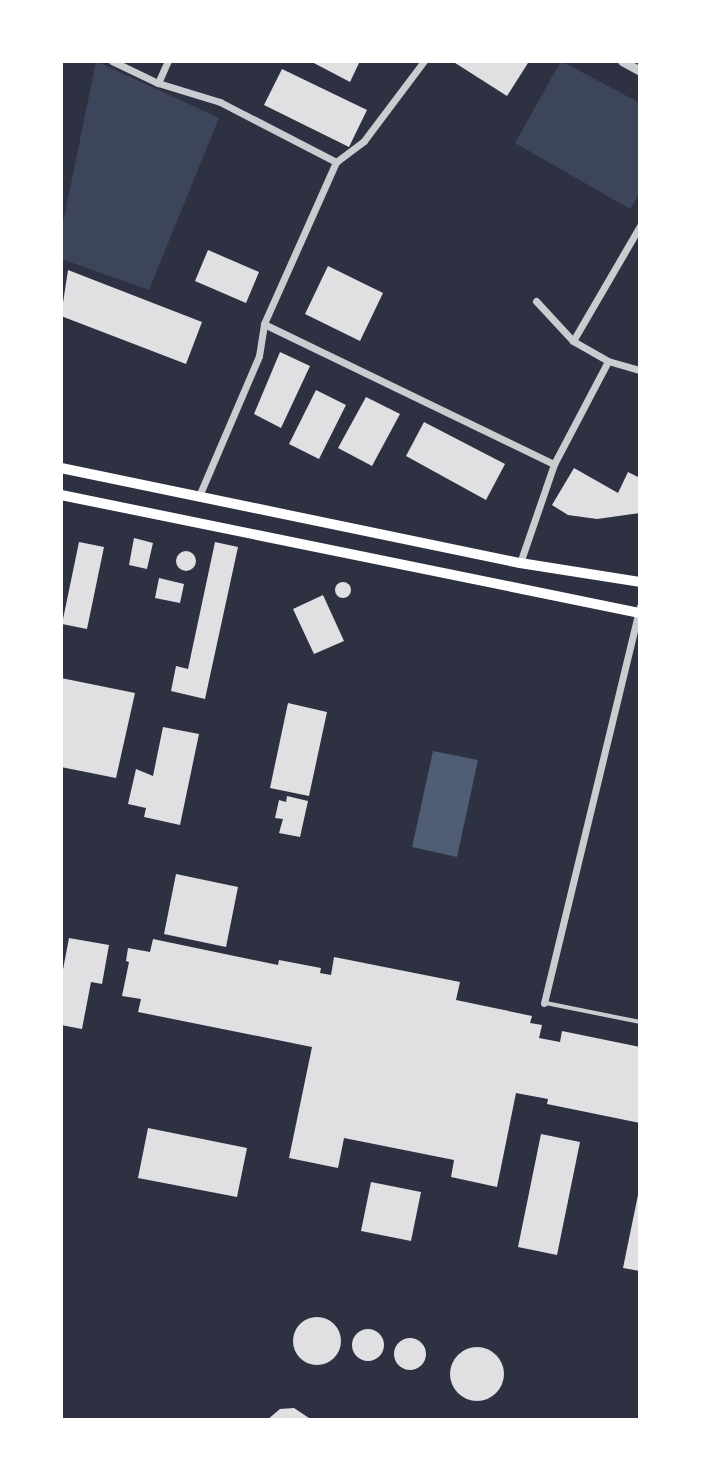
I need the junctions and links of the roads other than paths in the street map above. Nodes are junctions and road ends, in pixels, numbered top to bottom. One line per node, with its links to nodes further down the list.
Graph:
1 (112, 61): 6 (street)
2 (168, 61): 6 (street)
3 (424, 61): 7 (street)
4 (622, 61): 5 (street)
5 (640, 71)
6 (158, 83): 7 (street)
7 (336, 162): 10 (street)
8 (640, 226): 11 (street)
9 (536, 301): 11 (street)
10 (264, 324): 14 (street); 17 (street)
11 (573, 341): 12 (street)
12 (608, 361): 13 (street); 14 (street)
13 (640, 370)
14 (554, 464): 18 (street)
15 (61, 468): 17 (main road)
16 (61, 495): 20 (main road)
17 (200, 496): 18 (main road)
18 (520, 563): 19 (main road)
19 (640, 582)
20 (638, 610): 21 (street)
21 (544, 1003): 22 (lane)
22 (640, 1022)

